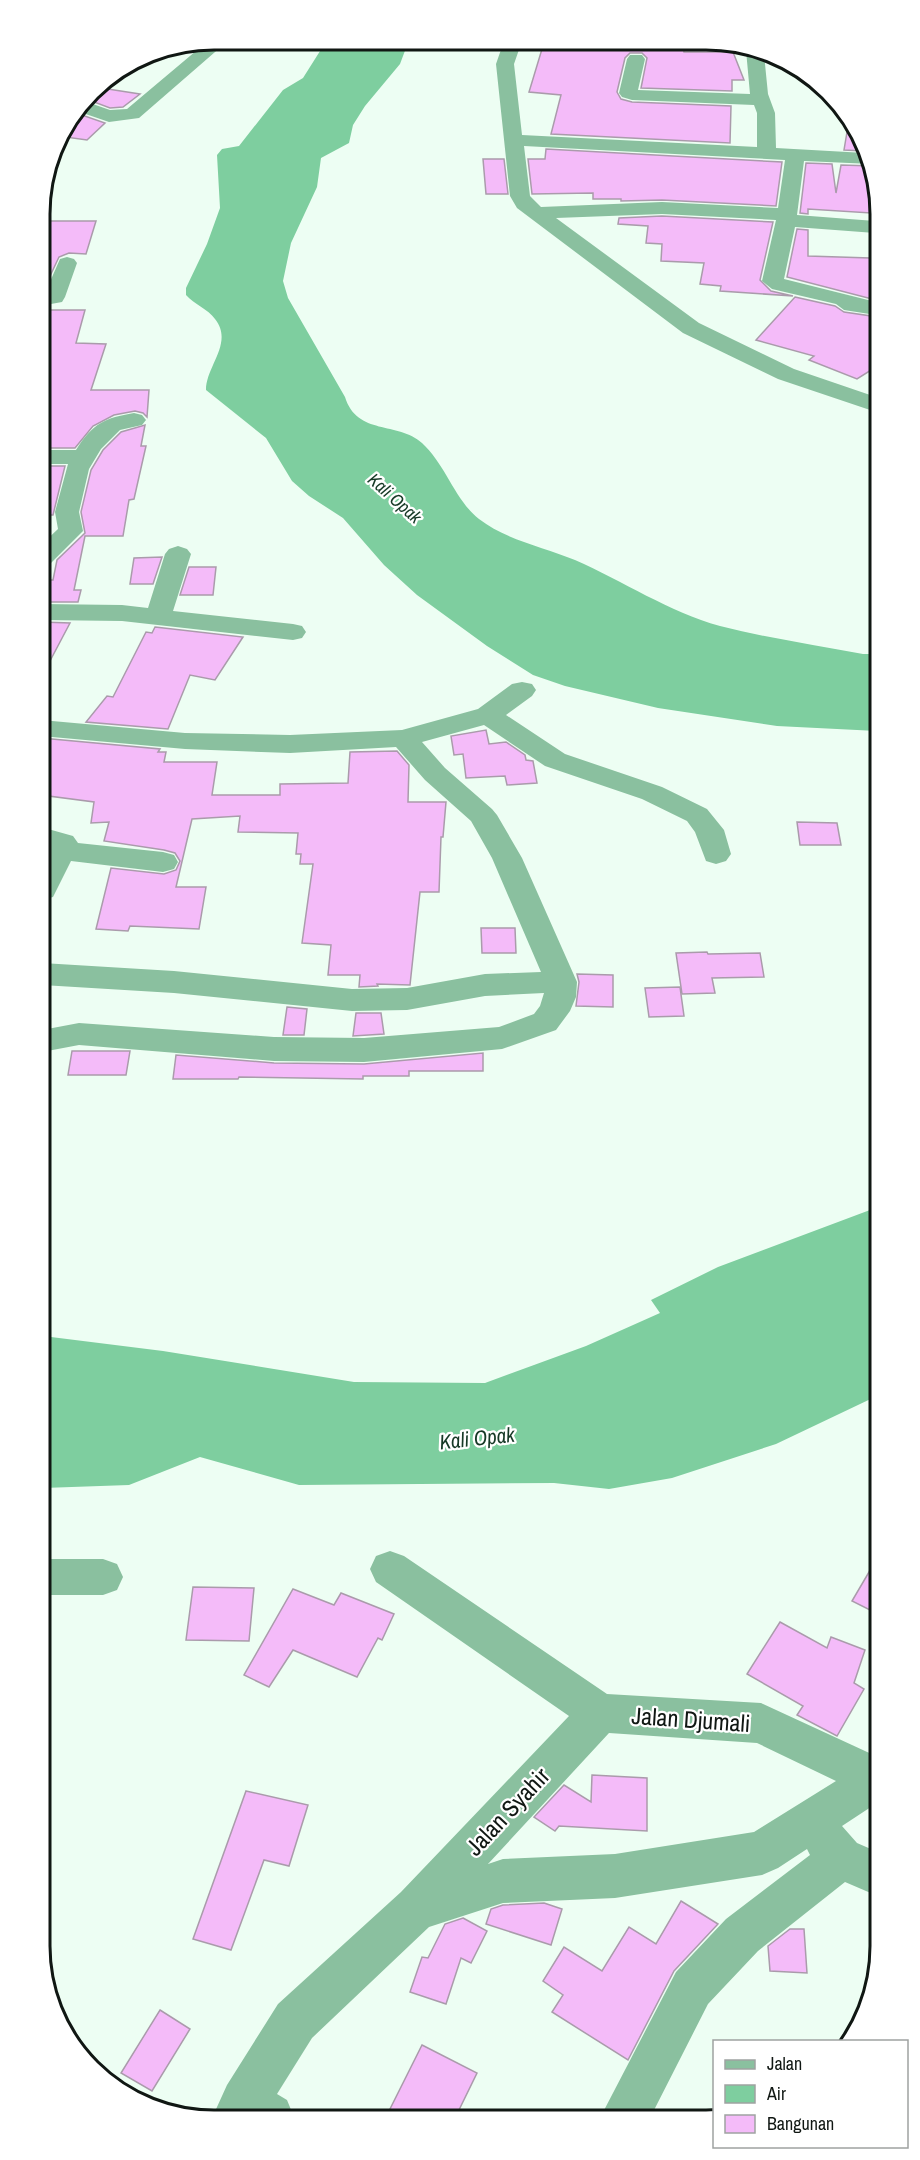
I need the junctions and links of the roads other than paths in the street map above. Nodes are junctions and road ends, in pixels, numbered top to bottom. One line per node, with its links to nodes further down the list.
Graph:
1 (208, 50): 6 (street)
2 (510, 50): 7 (street)
3 (756, 57): 5 (street)
4 (636, 59): 5 (street)
5 (761, 100): 8 (street)
6 (87, 109)
7 (512, 140): 8 (street); 11 (street)
8 (767, 152): 9 (street)
9 (795, 153): 10 (street); 12 (street)
10 (861, 158)
11 (536, 213): 12 (street); 17 (street)
12 (786, 217): 13 (street); 16 (street)
13 (870, 226)
14 (89, 263): 15 (street)
15 (50, 298)
16 (870, 308)
17 (870, 403)
18 (134, 420): 20 (street)
19 (50, 457): 20 (street)
20 (84, 458): 22 (street)
21 (50, 531): 22 (street)
22 (71, 531): 23 (street)
23 (50, 551)
24 (178, 554): 26 (street)
25 (50, 612): 26 (street)
26 (158, 617): 27 (street)
27 (293, 632)
28 (522, 690): 29 (street)
29 (488, 715): 31 (street); 33 (street)
30 (50, 729): 31 (street)
31 (403, 738): 36 (street)
32 (52, 844): 34 (street)
33 (716, 854)
34 (163, 862)
35 (50, 974): 36 (street)
36 (561, 982): 37 (street)
37 (50, 1039)
38 (390, 1569): 41 (street)
39 (50, 1577): 40 (street)
40 (103, 1577)
41 (600, 1713): 42 (street, Jalan Djumali); 46 (street, Jalan Syahir)
42 (870, 1774)
43 (870, 1783): 44 (street)
44 (812, 1823): 45 (street); 46 (street)
45 (860, 1866): 48 (street)
46 (415, 1909): 47 (street, Jalan Syahir)
47 (251, 2110)
48 (635, 2110)

